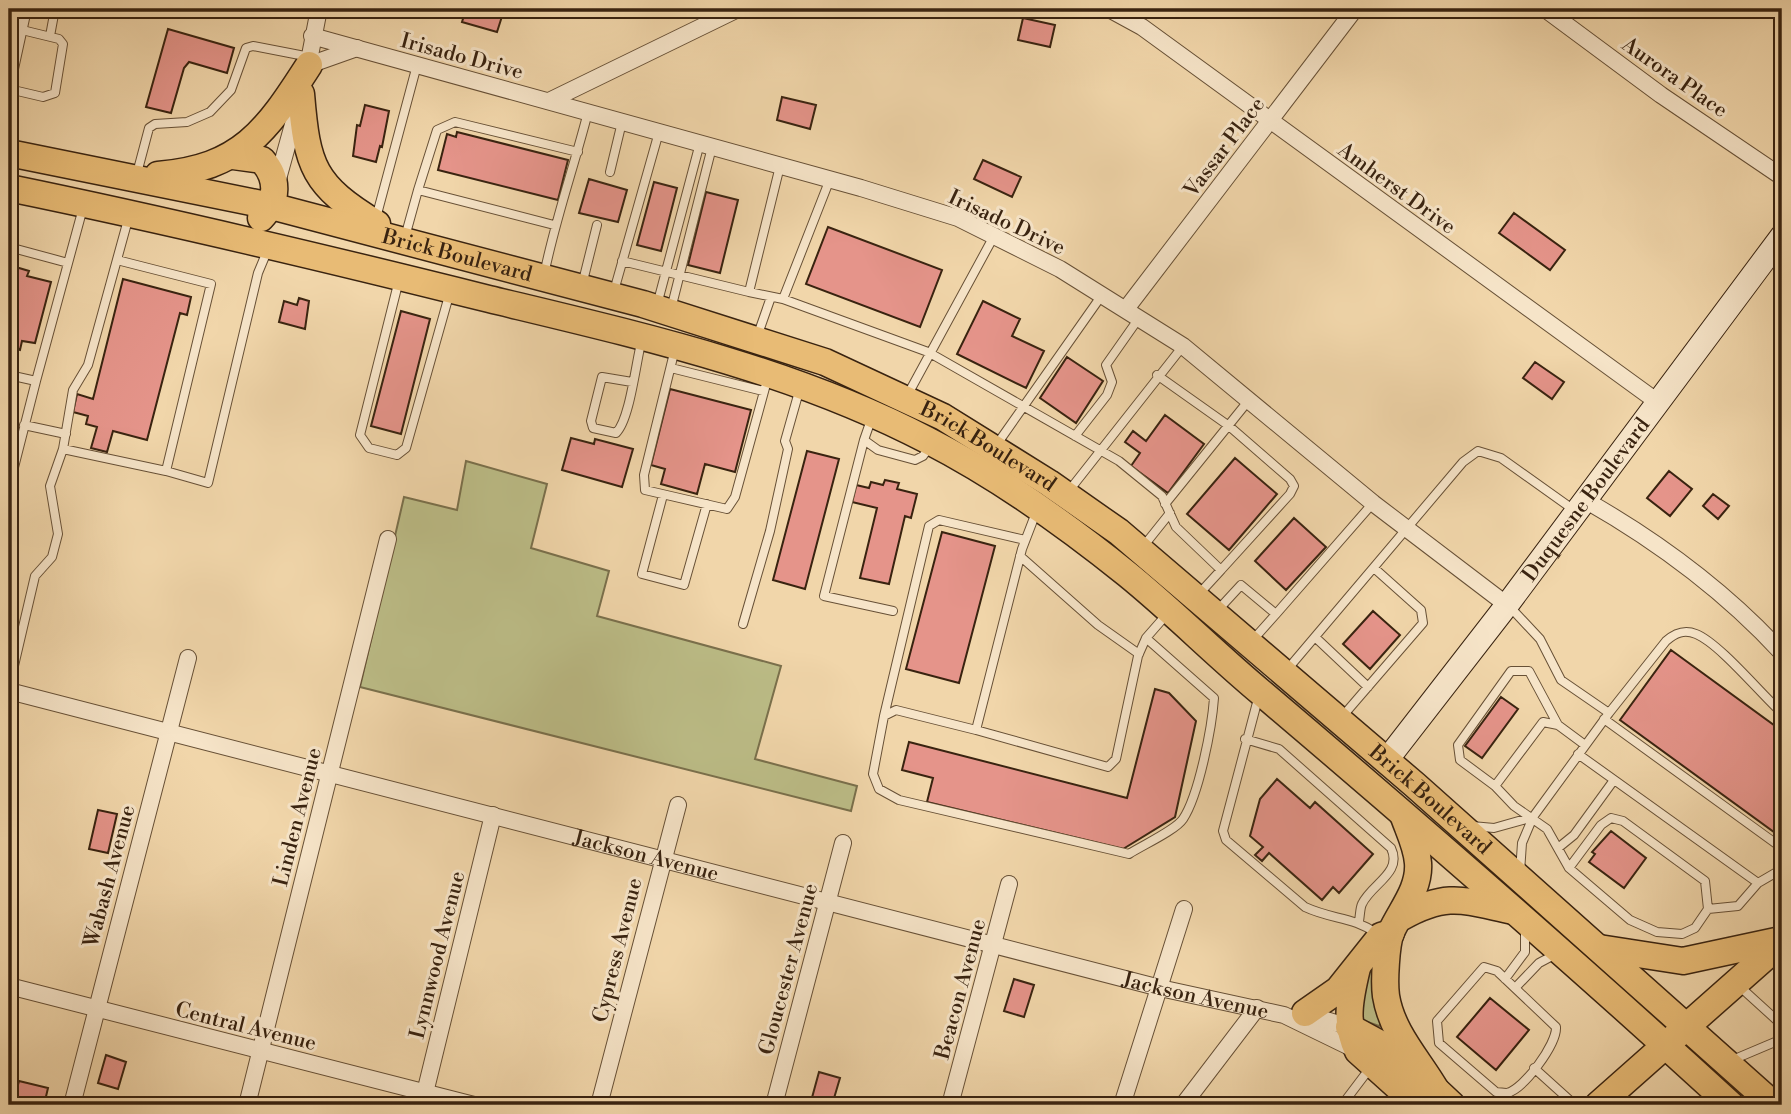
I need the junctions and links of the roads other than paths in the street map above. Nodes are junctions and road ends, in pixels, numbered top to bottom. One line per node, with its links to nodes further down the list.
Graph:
1 (23, 9): 8 (street)
2 (55, 9): 9 (lane)
3 (319, 9): 10 (street)
4 (738, 9): 18 (street)
5 (1109, 9): 20 (street, Amherst Drive)
6 (1355, 9): 20 (street, Vassar Place)
7 (1545, 9): 30 (street, Aurora Place)
8 (18, 29): 9 (lane); 11 (street)
9 (50, 36): 16 (lane)
10 (312, 36): 12 (street, Irisado Drive); 13 (street)
11 (12, 45): 15 (street)
12 (357, 48): 13 (street); 14 (street, Irisado Drive)
13 (309, 61): 17 (street); 26 (main road); 29 (lane)
14 (417, 65): 18 (street, Irisado Drive); 37 (lane)
15 (9, 73)
16 (9, 89)
17 (301, 94): 34 (street); 37 (main road)
18 (549, 101): 19 (street, Irisado Drive)
19 (588, 112): 21 (street, Irisado Drive); 24 (lane)
20 (1270, 121): 61 (street, Vassar Place); 75 (street, Amherst Drive)
21 (622, 122): 22 (street, Irisado Drive); 28 (lane)
22 (659, 132): 23 (street, Irisado Drive); 47 (lane)
23 (706, 145): 27 (street, Irisado Drive); 49 (lane); 50 (lane)
24 (578, 152): 33 (lane); 38 (lane)
25 (9, 153): 29 (main road, Brick Boulevard)
26 (233, 156): 29 (main road); 34 (main road)
27 (780, 166): 31 (street, Irisado Drive); 55 (lane)
28 (610, 172)
29 (136, 177): 34 (main road, Brick Boulevard)
30 (1782, 177)
31 (830, 179): 41 (street, Irisado Drive); 59 (lane)
32 (9, 188): 35 (main road, Brick Boulevard)
33 (418, 190): 38 (lane); 43 (lane)
34 (274, 196): 40 (main road); 43 (main road, Brick Boulevard)
35 (85, 204): 36 (main road, Brick Boulevard); 48 (lane)
36 (129, 213): 40 (main road, Brick Boulevard); 46 (lane)
37 (375, 223): 43 (main road)
38 (554, 225): 52 (lane)
39 (597, 225): 53 (lane)
40 (229, 235): 44 (main road, Brick Boulevard)
41 (994, 236): 56 (street, Irisado Drive); 65 (lane)
42 (1782, 236): 75 (street, Duquesne Boulevard)
43 (402, 238): 52 (main road, Brick Boulevard)
44 (270, 245): 51 (main road, Brick Boulevard); 87 (lane)
45 (9, 247): 48 (lane)
46 (117, 260): 80 (lane); 87 (lane)
47 (622, 261): 49 (lane); 57 (lane)
48 (68, 263): 69 (lane)
49 (666, 272): 50 (lane); 60 (lane)
50 (680, 275): 55 (lane); 60 (lane)
51 (400, 277): 54 (main road, Brick Boulevard); 54 (lane)
52 (544, 278): 53 (main road, Brick Boulevard)
53 (581, 288): 57 (main road, Brick Boulevard)
54 (451, 289): 62 (main road, Brick Boulevard)
55 (749, 292): 58 (lane)
56 (1102, 295): 61 (street, Irisado Drive); 76 (lane)
57 (613, 296): 60 (main road, Brick Boulevard)
58 (771, 297): 59 (lane); 63 (lane)
59 (783, 299): 65 (lane)
60 (663, 310): 63 (main road, Brick Boulevard)
61 (1133, 313): 64 (street, Irisado Drive); 81 (lane)
62 (643, 336): 66 (main road, Brick Boulevard); 70 (lane)
63 (757, 339): 73 (main road, Brick Boulevard)
64 (1183, 346): 68 (lane); 74 (street, Irisado Drive)
65 (928, 352): 73 (lane); 76 (lane)
66 (673, 357): 71 (main road, Brick Boulevard); 89 (lane)
67 (9, 375): 69 (lane)
68 (1157, 375): 79 (lane); 86 (lane)
69 (36, 381): 78 (lane)
70 (632, 382): 70 (lane)
71 (766, 382): 72 (main road, Brick Boulevard); 92 (lane)
72 (801, 386): 77 (main road, Brick Boulevard); 109 (lane)
73 (906, 398): 85 (main road, Brick Boulevard)
74 (1249, 400): 79 (lane); 91 (street, Irisado Drive)
75 (1659, 403): 94 (street, Duquesne Boulevard)
76 (1024, 407): 81 (lane); 85 (lane)
77 (873, 414): 82 (lane); 83 (main road, Brick Boulevard)
78 (24, 425): 80 (lane); 88 (lane)
79 (1229, 426): 93 (lane); 103 (lane)
80 (66, 433): 84 (lane)
81 (1075, 436): 86 (lane)
82 (864, 440): 83 (lane); 106 (lane)
83 (933, 443): 95 (main road, Brick Boulevard)
84 (63, 449): 87 (lane); 118 (lane)
85 (994, 449): 90 (main road, Brick Boulevard)
86 (1102, 451): 90 (lane); 93 (lane)
87 (166, 471)
88 (9, 486)
89 (663, 495): 92 (lane); 92 (lane)
90 (1066, 495): 100 (main road, Brick Boulevard)
91 (1373, 503): 97 (street, Irisado Drive); 108 (lane)
92 (707, 504)
93 (1166, 504): 96 (lane)
94 (1581, 506): 97 (lane); 104 (street, Duquesne Boulevard); 113 (street)
95 (1038, 507): 99 (lane); 107 (main road, Brick Boulevard)
96 (1170, 513): 100 (lane); 103 (lane)
97 (1408, 530): 102 (lane); 104 (street, Irisado Drive)
98 (388, 539): 131 (street, Linden Avenue)
99 (1026, 540): 101 (lane); 121 (lane)
100 (1140, 550): 105 (main road, Brick Boulevard)
101 (1020, 556): 114 (lane); 125 (lane)
102 (1374, 568): 110 (lane); 117 (lane)
103 (1222, 570): 105 (lane)
104 (1507, 605): 122 (lane); 130 (street, Duquesne Boulevard)
105 (1205, 606): 108 (lane); 112 (main road, Brick Boulevard)
106 (892, 611)
107 (1169, 611): 111 (lane); 119 (main road, Brick Boulevard)
108 (1276, 614): 112 (lane)
109 (743, 624)
110 (1315, 637): 116 (lane); 117 (lane)
111 (1146, 638): 114 (lane); 121 (lane)
112 (1250, 644): 116 (main road, Brick Boulevard)
113 (1782, 653)
114 (1139, 654): 125 (lane)
115 (188, 658): 126 (street, Wabash Avenue)
116 (1284, 673): 123 (main road, Brick Boulevard)
117 (1368, 687): 123 (lane)
118 (9, 689): 126 (street, Jackson Avenue)
119 (1260, 692): 127 (lane); 135 (main road, Brick Boulevard)
120 (1782, 713): 122 (lane)
121 (884, 716): 125 (lane)
122 (1606, 716): 128 (lane); 141 (lane)
123 (1339, 720): 130 (main road, Brick Boulevard)
124 (1558, 725): 128 (lane); 133 (lane); 133 (lane)
125 (976, 730)
126 (168, 731): 131 (street, Jackson Avenue); 166 (street, Wabash Avenue)
127 (1245, 739): 152 (lane); 152 (lane)
128 (1585, 745): 129 (lane)
129 (1578, 754): 132 (lane); 137 (lane)
130 (1386, 761): 138 (main road, Brick Boulevard)
131 (330, 771): 136 (street, Jackson Avenue); 174 (street, Linden Avenue)
132 (1614, 780): 140 (lane); 146 (lane)
133 (1495, 786): 137 (lane)
134 (678, 805): 142 (street, Cypress Avenue)
135 (1402, 813): 151 (main road, Brick Boulevard); 153 (main road)
136 (493, 815): 142 (street, Jackson Avenue); 177 (street, Lynnwood Avenue)
137 (1533, 817): 138 (lane); 140 (lane); 145 (lane)
138 (1460, 825): 145 (main road, Brick Boulevard)
139 (843, 843): 148 (street, Gloucester Avenue)
140 (1558, 848): 143 (lane)
141 (1782, 848)
142 (662, 859): 148 (street, Jackson Avenue); 182 (street, Cypress Avenue)
143 (1569, 868): 150 (lane); 150 (lane)
144 (1782, 869): 146 (lane)
145 (1520, 878): 156 (main road, Brick Boulevard)
146 (1758, 883): 150 (lane)
147 (1010, 884): 155 (street, Beacon Avenue)
148 (827, 901): 155 (street, Jackson Avenue); 183 (street, Gloucester Avenue)
149 (1184, 909): 163 (street)
150 (1709, 909)
151 (1520, 916): 153 (main road); 157 (main road, Brick Boulevard); 159 (lane)
152 (1359, 921): 153 (lane)
153 (1391, 929): 158 (main road); 178 (main road)
154 (1782, 941): 156 (main road); 160 (main road)
155 (993, 944): 163 (street, Jackson Avenue); 184 (street, Beacon Avenue)
156 (1598, 948): 170 (main road, Brick Boulevard)
157 (1561, 952): 162 (lane); 172 (main road, Brick Boulevard)
158 (1357, 968): 167 (main road); 173 (main road)
159 (1505, 979): 162 (lane); 176 (lane)
160 (1735, 983): 168 (lane); 170 (main road)
161 (9, 986): 166 (street, Central Avenue)
162 (1516, 987): 176 (lane)
163 (1160, 988): 164 (street, Jackson Avenue); 185 (street)
164 (1257, 1008): 167 (street, Jackson Avenue); 186 (street)
165 (1782, 1008): 168 (lane)
166 (96, 1010): 174 (street, Central Avenue); 179 (street, Wabash Avenue)
167 (1294, 1014): 173 (street, Jackson Avenue); 173 (street, Jackson Avenue)
168 (1775, 1015): 169 (lane)
169 (1782, 1025)
170 (1687, 1027): 172 (main road); 175 (main road, Brick Boulevard)
171 (1782, 1039): 175 (lane)
172 (1666, 1046): 189 (main road); 190 (main road, Brick Boulevard)
173 (1360, 1047): 178 (main road, Jackson Avenue); 178 (main road, Jackson Avenue); 187 (lane)
174 (261, 1052): 177 (street, Central Avenue); 180 (street, Linden Avenue)
175 (1726, 1062): 191 (main road, Brick Boulevard)
176 (1534, 1068): 188 (lane)
177 (424, 1099): 181 (street, Central Avenue)
178 (1435, 1100)
179 (72, 1105)
180 (247, 1105)
181 (474, 1105)
182 (599, 1105)
183 (774, 1105)
184 (950, 1105)
185 (1122, 1105)
186 (1183, 1105)
187 (1342, 1105)
188 (1575, 1105)
189 (1598, 1105)
190 (1731, 1105)
191 (1774, 1105)

